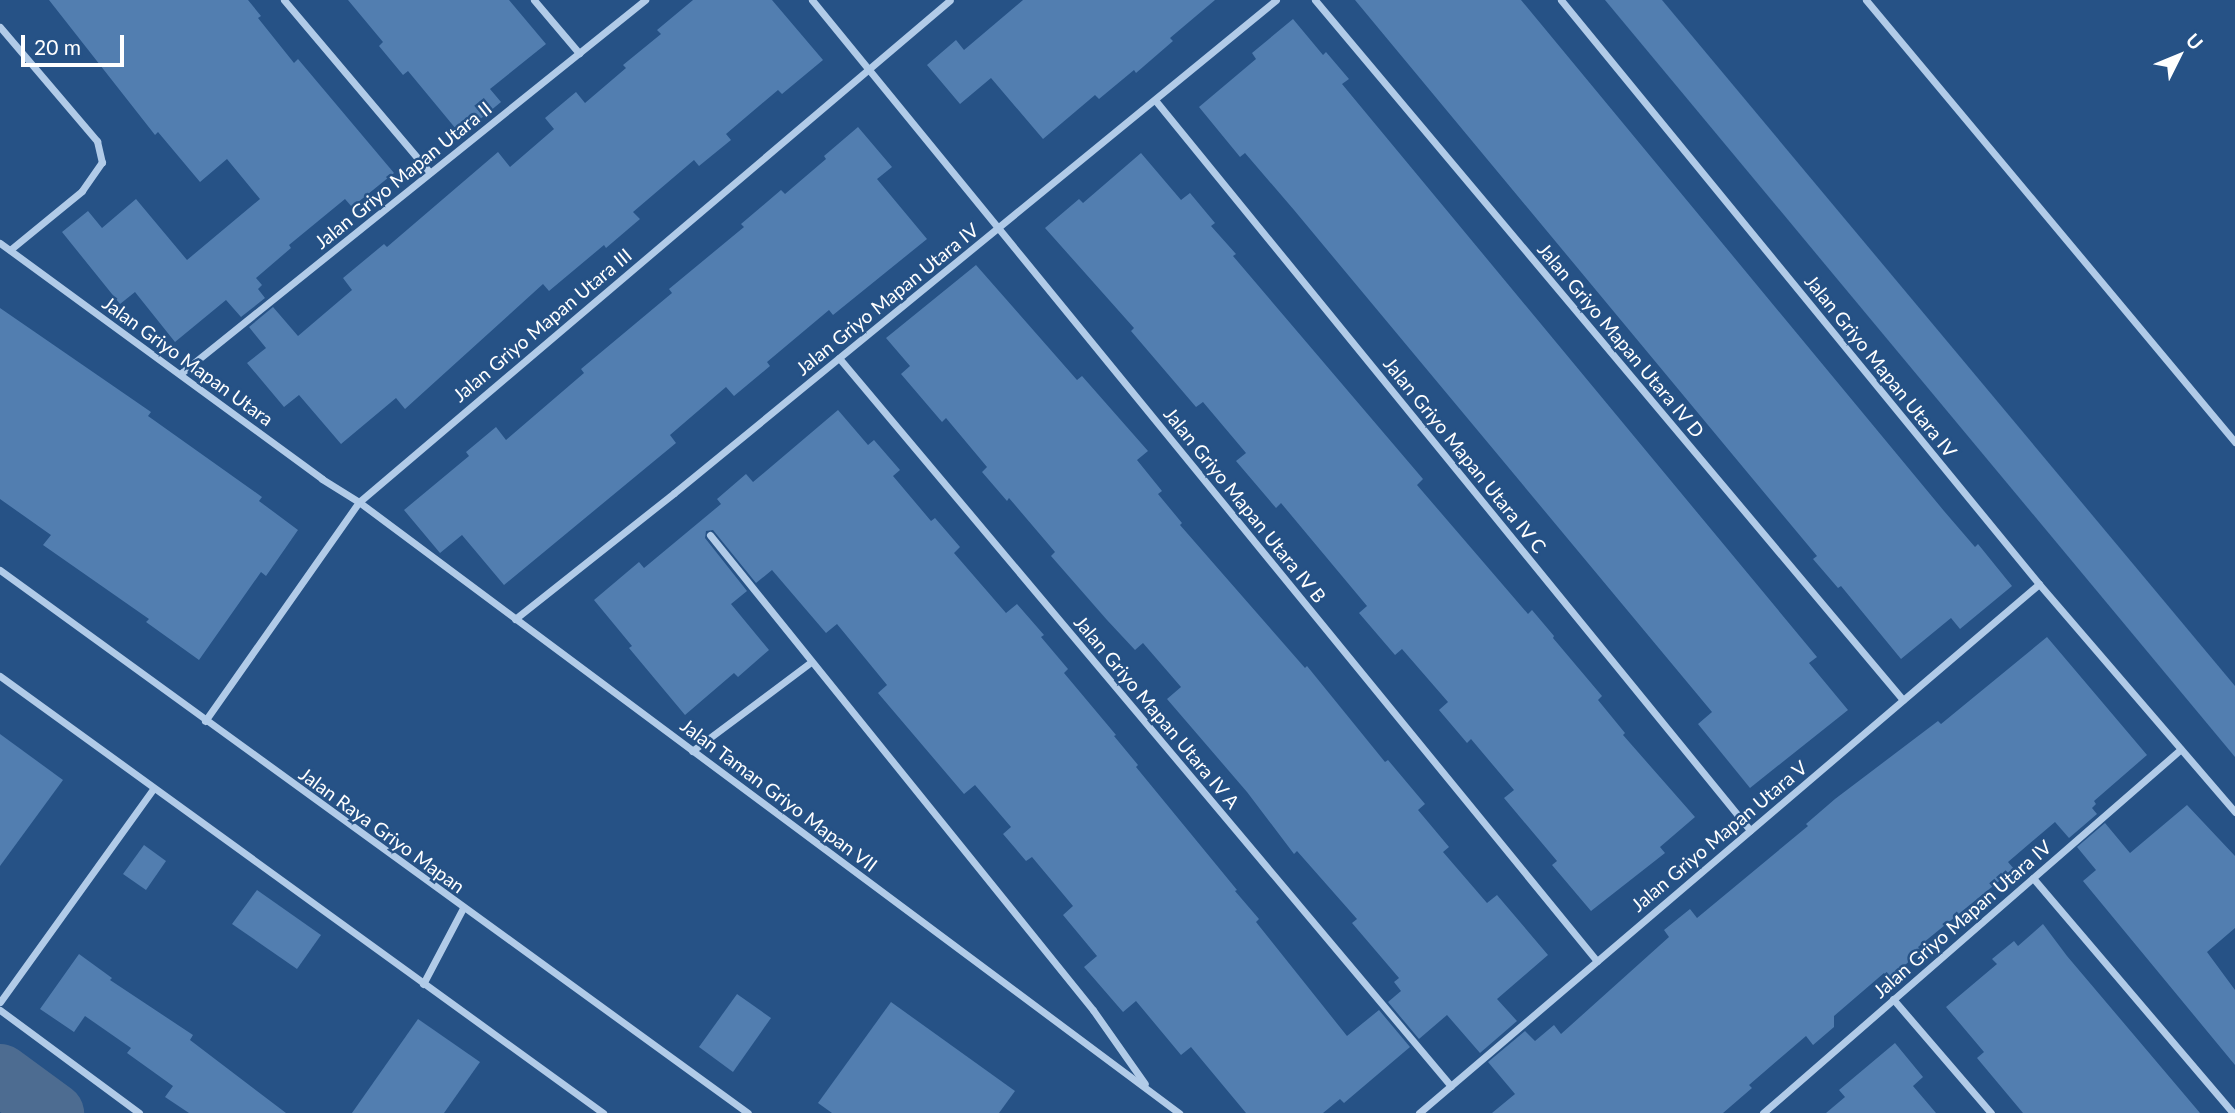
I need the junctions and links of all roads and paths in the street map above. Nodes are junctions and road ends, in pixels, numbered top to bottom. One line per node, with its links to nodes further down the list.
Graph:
1 (284, 0): 14 (street)
2 (534, 0): 11 (street)
3 (645, 0): 11 (street, Jalan Griyo Mapan Utara II)
4 (813, 0): 12 (street, Jalan Griyo Mapan Utara IV B)
5 (950, 0): 12 (street, Jalan Griyo Mapan Utara III)
6 (1276, 0): 13 (street, Jalan Griyo Mapan Utara IV)
7 (1315, 0): 28 (street, Jalan Griyo Mapan Utara IV D)
8 (1561, 0): 24 (street, Jalan Griyo Mapan Utara IV)
9 (1866, 0): 20 (street)
10 (0, 27): 17 (street)
11 (579, 53): 14 (street, Jalan Griyo Mapan Utara II)
12 (869, 69): 15 (street, Jalan Griyo Mapan Utara IV B); 21 (street, Jalan Griyo Mapan Utara III)
13 (1154, 100): 15 (street, Jalan Griyo Mapan Utara IV); 34 (street, Jalan Griyo Mapan Utara IV C)
14 (430, 173): 19 (street, Jalan Griyo Mapan Utara II)
15 (998, 228): 18 (street, Jalan Griyo Mapan Utara IV); 37 (street, Jalan Griyo Mapan Utara IV B)
16 (0, 243): 17 (street, Jalan Griyo Mapan Utara)
17 (10, 250): 19 (street, Jalan Griyo Mapan Utara)
18 (839, 358): 25 (street, Jalan Griyo Mapan Utara IV); 42 (street, Jalan Griyo Mapan Utara IV A)
19 (180, 374): 21 (street, Jalan Griyo Mapan Utara)
20 (2235, 442)
21 (359, 502): 25 (street, Jalan Taman Griyo Mapan VII); 29 (street, Jalan Griyo Mapan Utara III)
22 (710, 535): 26 (street)
23 (0, 570): 29 (street, Jalan Raya Griyo Mapan)
24 (2039, 584): 28 (street, Jalan Griyo Mapan Utara V); 30 (street, Jalan Griyo Mapan Utara IV)
25 (515, 618): 31 (street, Jalan Taman Griyo Mapan VII)
26 (811, 662): 31 (street); 43 (street)
27 (0, 676): 32 (street)
28 (1903, 700): 34 (street, Jalan Griyo Mapan Utara V)
29 (205, 721): 36 (street, Jalan Raya Griyo Mapan)
30 (2181, 749): 33 (street, Jalan Griyo Mapan Utara IV); 35 (street, Jalan Griyo Mapan Utara IV)
31 (692, 751): 43 (street, Jalan Taman Griyo Mapan VII)
32 (153, 789): 38 (street); 40 (street)
33 (2235, 812)
34 (1751, 830): 37 (street, Jalan Griyo Mapan Utara V)
35 (2033, 878): 39 (street, Jalan Griyo Mapan Utara IV); 51 (street)
36 (463, 908): 38 (street); 46 (street, Jalan Raya Griyo Mapan)
37 (1597, 961): 42 (street, Jalan Griyo Mapan Utara V)
38 (423, 984): 45 (street)
39 (1893, 999): 49 (street, Jalan Griyo Mapan Utara IV); 50 (street)
40 (0, 1002)
41 (0, 1010): 44 (street)
42 (1451, 1086): 48 (street, Jalan Griyo Mapan Utara V)
43 (1149, 1090): 47 (street, Jalan Taman Griyo Mapan VII)
44 (139, 1113)
45 (603, 1113)
46 (748, 1113)
47 (1179, 1113)
48 (1419, 1113)
49 (1763, 1113)
50 (1991, 1113)
51 (2233, 1113)

